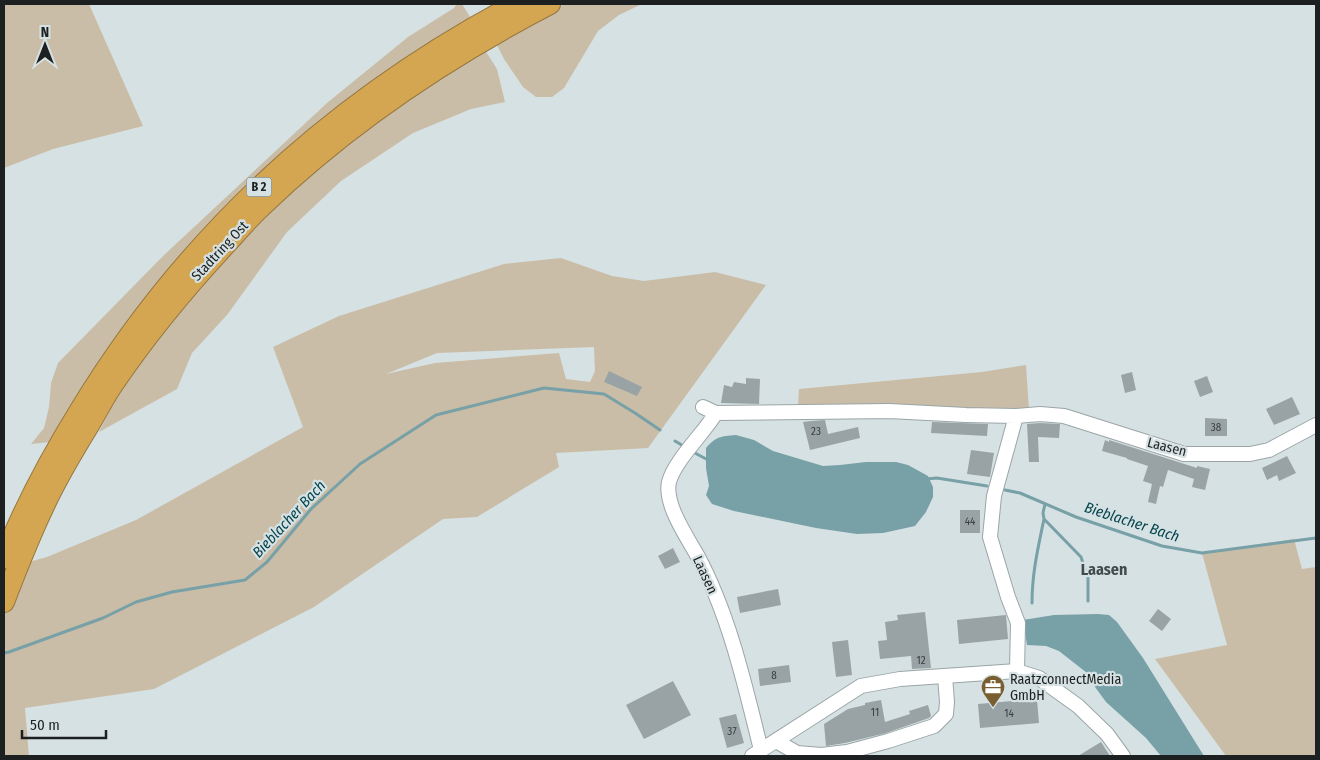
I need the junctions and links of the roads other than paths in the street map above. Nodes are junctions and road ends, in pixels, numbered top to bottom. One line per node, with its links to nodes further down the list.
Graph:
1 (516, 4): 3 (highway, Stadtring Ost / B 2)
2 (550, 4): 3 (highway, Stadtring Ost / B 2)
3 (105, 383): 6 (highway, Stadtring Ost / B 2); 7 (highway, Stadtring Ost / B 2)
4 (1016, 416): 5 (street, Laasen); 8 (street); 11 (street, Laasen)
5 (1316, 425)
6 (4, 558)
7 (4, 602)
8 (1017, 671): 9 (street, Laasen); 12 (street, Laasen)
9 (945, 676): 10 (street, Laasen); 10 (street)
10 (776, 741): 11 (street, Laasen)
11 (756, 753)
12 (1123, 756)

